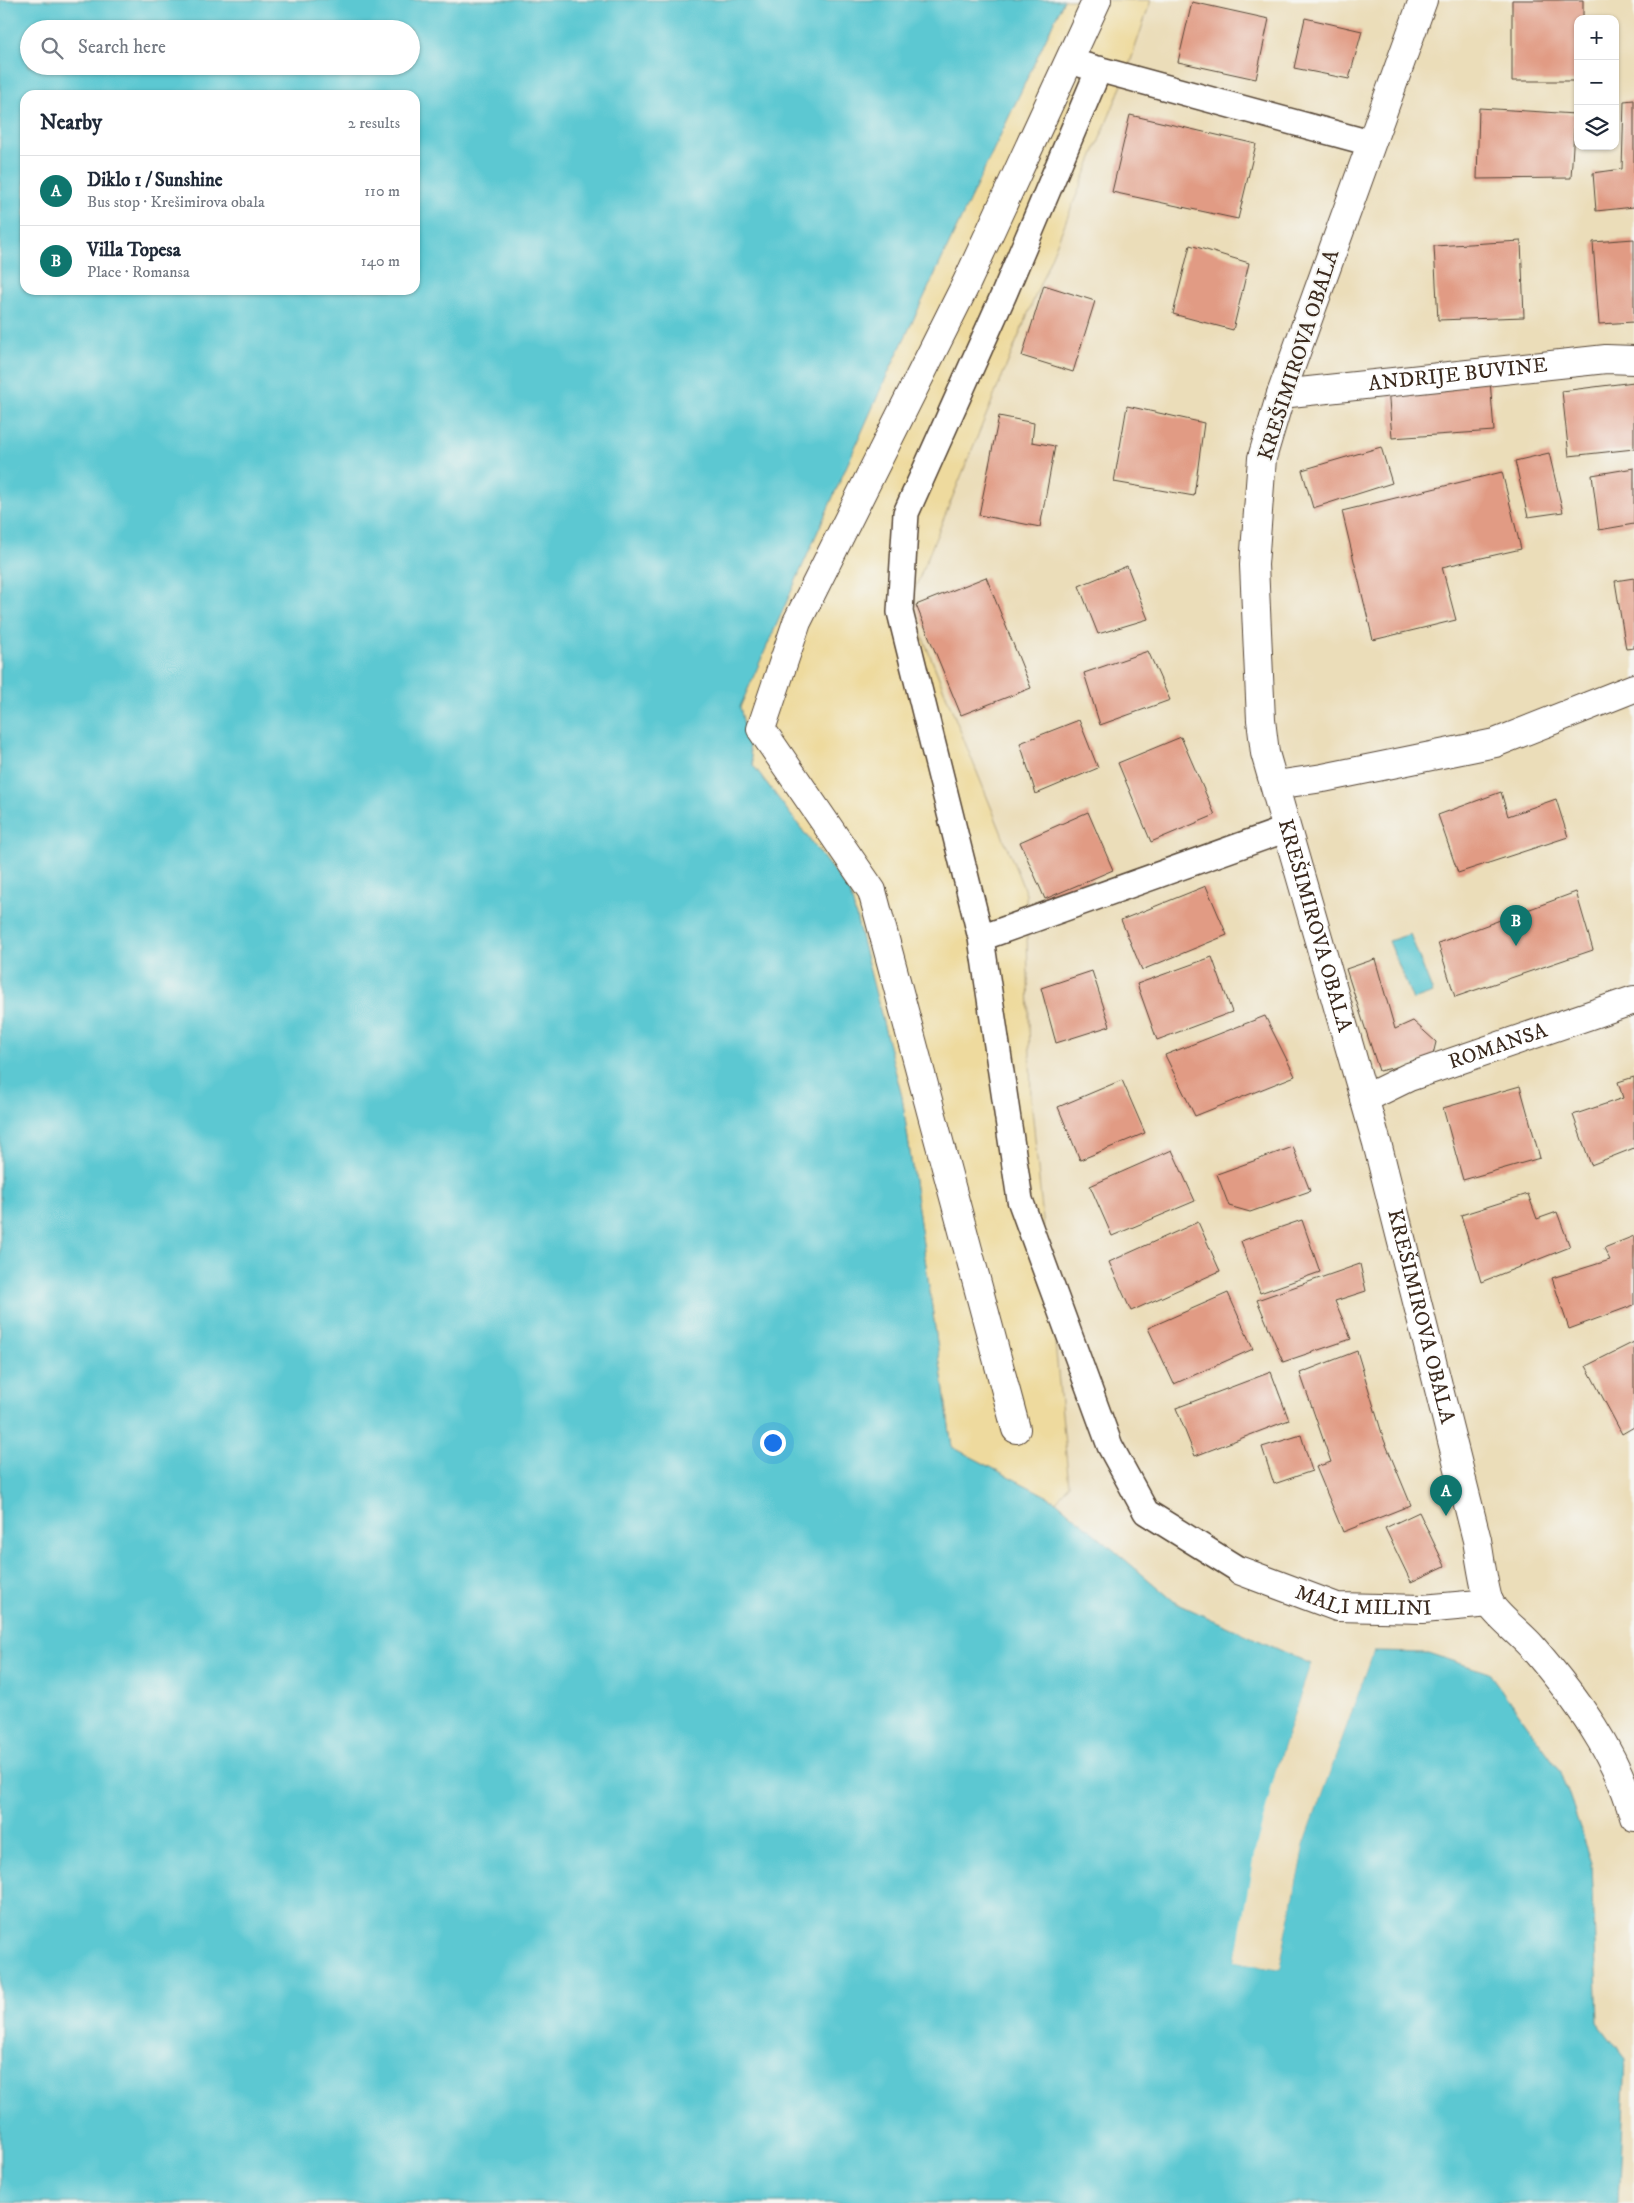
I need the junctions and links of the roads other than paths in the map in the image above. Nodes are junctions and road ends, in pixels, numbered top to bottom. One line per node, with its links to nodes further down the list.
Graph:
1 (1097, 0): 3 (street)
2 (1423, 0): 5 (street, KREŠIMIROVA OBALA)
3 (1069, 61): 4 (lane); 14 (street)
4 (1099, 68): 5 (lane); 11 (lane)
5 (1370, 143): 7 (street, KREŠIMIROVA OBALA)
6 (1634, 360): 7 (street, ANDRIJE BUVINE)
7 (1281, 394): 9 (street, KREŠIMIROVA OBALA)
8 (1634, 688): 9 (street)
9 (1276, 785): 10 (street, KREŠIMIROVA OBALA)
10 (1287, 829): 11 (lane); 13 (street, KREŠIMIROVA OBALA)
11 (981, 938): 15 (lane)
12 (1634, 1000): 13 (street, ROMANSA)
13 (1364, 1099): 16 (street, KREŠIMIROVA OBALA)
14 (1016, 1429)
15 (1242, 1571): 16 (street, MALI MILINI)
16 (1490, 1603): 17 (street)
17 (1634, 1817)

